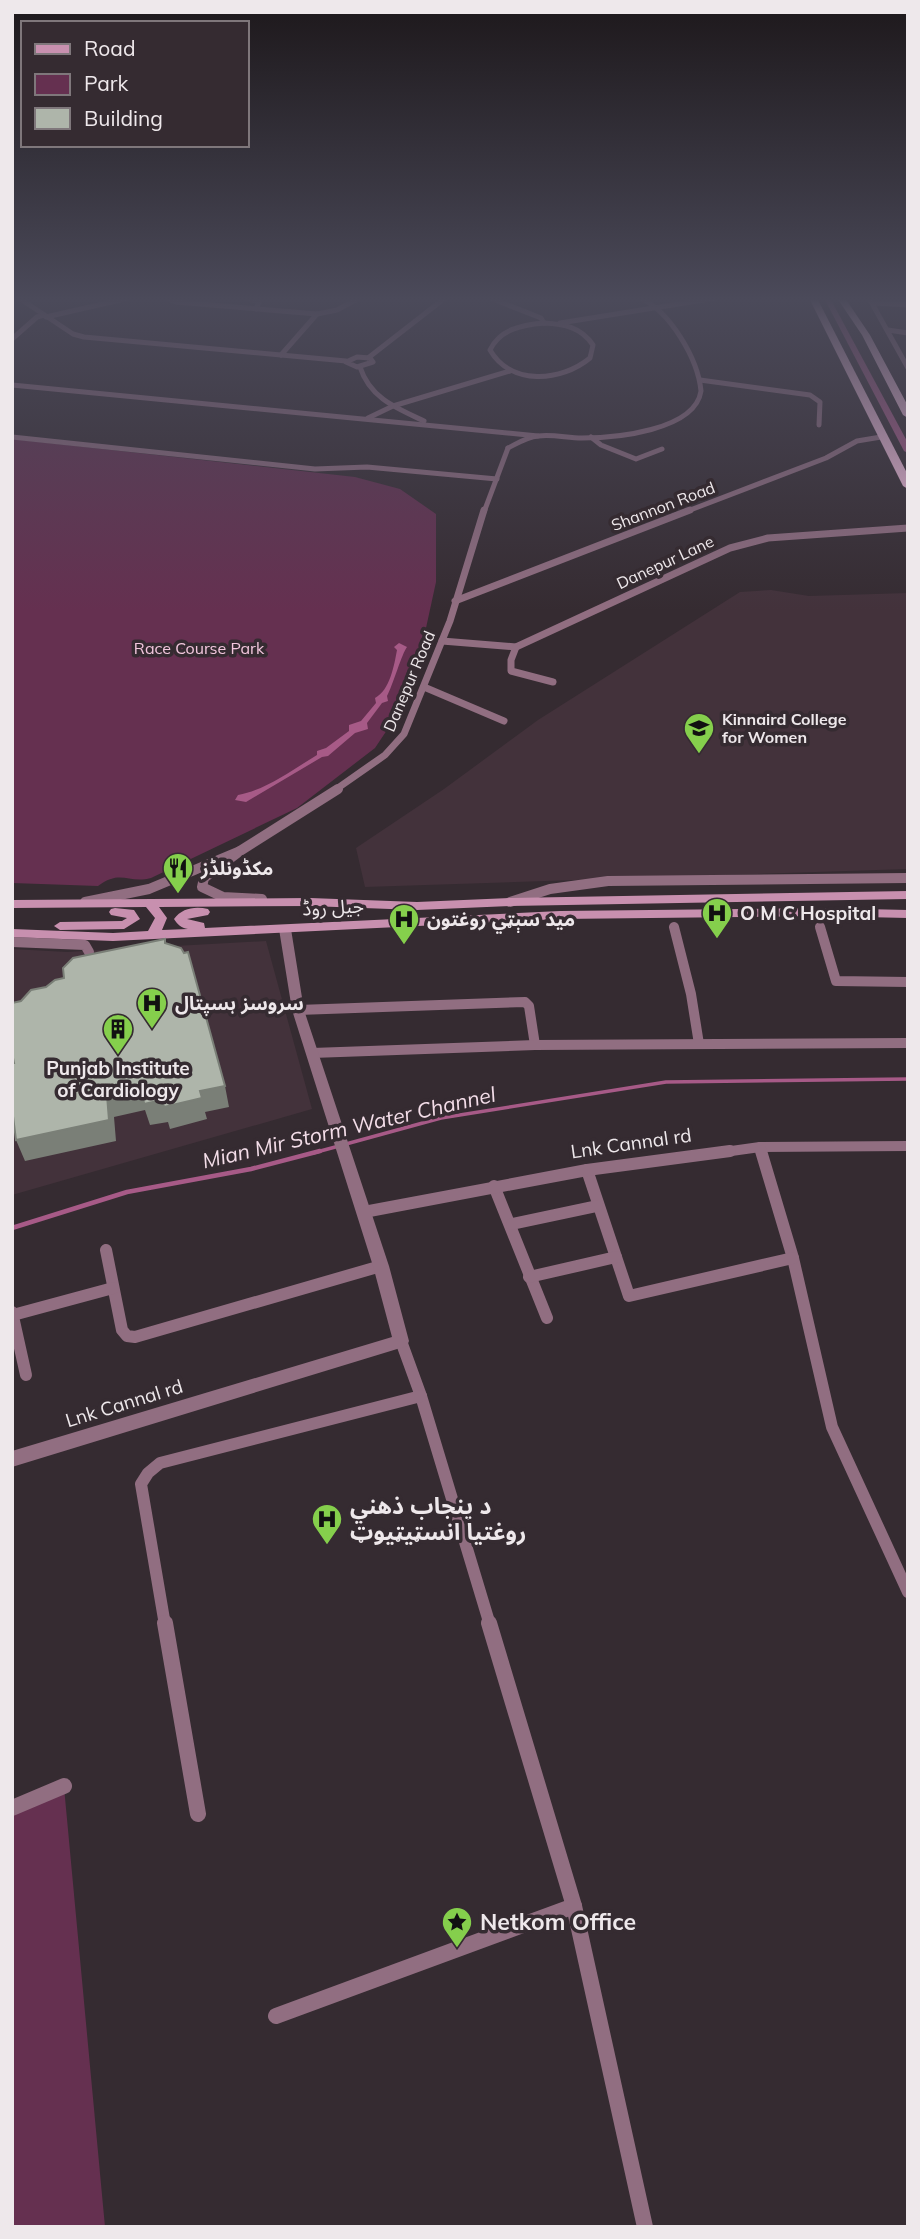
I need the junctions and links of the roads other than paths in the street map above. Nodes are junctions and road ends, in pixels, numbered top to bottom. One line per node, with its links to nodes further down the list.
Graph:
1 (201, 402): 10 (street)
2 (388, 402): 8 (street)
3 (405, 402): 8 (street)
4 (697, 402): 16 (street)
5 (820, 402): 12 (street)
6 (864, 402): 17 (highway)
7 (905, 405): 9 (highway)
8 (393, 406): 10 (street); 11 (street)
9 (908, 415)
10 (368, 418): 11 (street)
11 (433, 425): 13 (street)
12 (818, 425)
13 (482, 430): 14 (street); 19 (street)
14 (538, 436): 18 (street); 19 (street)
15 (12, 437): 22 (street)
16 (591, 437): 18 (street); 20 (street)
17 (881, 437): 23 (highway); 25 (street, Shannon Road)
18 (578, 438): 21 (street)
19 (508, 448): 22 (street, Danepur Road)
20 (662, 449)
21 (594, 450)
22 (497, 479): 25 (street, Danepur Road)
23 (908, 485)
24 (908, 528): 27 (street, Danepur Lane)
25 (454, 601): 26 (street, Danepur Road)
26 (442, 641): 27 (street, Danepur Lane); 29 (street, Danepur Road)
27 (516, 647): 28 (street)
28 (553, 682)
29 (424, 687): 30 (street); 31 (street, Danepur Road)
30 (504, 721)
31 (240, 851): 34 (street, Danepur Road); 37 (street, Danepur Road)
32 (908, 878): 35 (street)
33 (908, 895): 35 (main road, جیل روڈ)
34 (310, 902): 38 (main road, جیل روڈ); 39 (main road, جیل روڈ)
35 (510, 902): 39 (main road, جیل روڈ)
36 (12, 905): 37 (main road, جیل روڈ); 44 (main road)
37 (72, 905): 38 (main road, جیل روڈ)
38 (151, 905): 45 (main road)
39 (417, 906): 43 (main road)
40 (908, 914): 43 (main road, جیل روڈ)
41 (674, 927): 51 (street)
42 (820, 927): 48 (street)
43 (285, 929): 45 (main road, جیل روڈ); 49 (street)
44 (12, 930): 45 (main road, جیل روڈ)
45 (151, 935)
46 (12, 942): 47 (street)
47 (89, 952)
48 (908, 982)
49 (298, 1010): 52 (street); 53 (street)
50 (908, 1043): 51 (street)
51 (699, 1044): 52 (street)
52 (535, 1045): 53 (street)
53 (312, 1053): 59 (street)
54 (908, 1146): 55 (street, Lnk Cannal rd)
55 (760, 1147): 56 (street, Lnk Cannal rd); 63 (street)
56 (587, 1170): 57 (street, Lnk Cannal rd); 58 (street)
57 (494, 1186): 59 (street, Lnk Cannal rd); 60 (street)
58 (597, 1206): 60 (street); 62 (street)
59 (364, 1212): 64 (street)
60 (512, 1224): 65 (street)
61 (106, 1250): 66 (street)
62 (616, 1257): 63 (street); 65 (street)
63 (793, 1258): 73 (street)
64 (381, 1266): 66 (street); 69 (street)
65 (529, 1277): 68 (street)
66 (113, 1288): 67 (street)
67 (13, 1313): 70 (street)
68 (547, 1318)
69 (401, 1341): 71 (street); 72 (street, Lnk Cannal rd)
70 (26, 1375)
71 (421, 1396): 76 (street); 77 (street)
72 (12, 1460)
73 (908, 1592)
74 (64, 1787): 75 (street)
75 (12, 1808)
76 (198, 1814)
77 (574, 1906): 78 (street); 79 (street)
78 (276, 2016)
79 (645, 2227)

